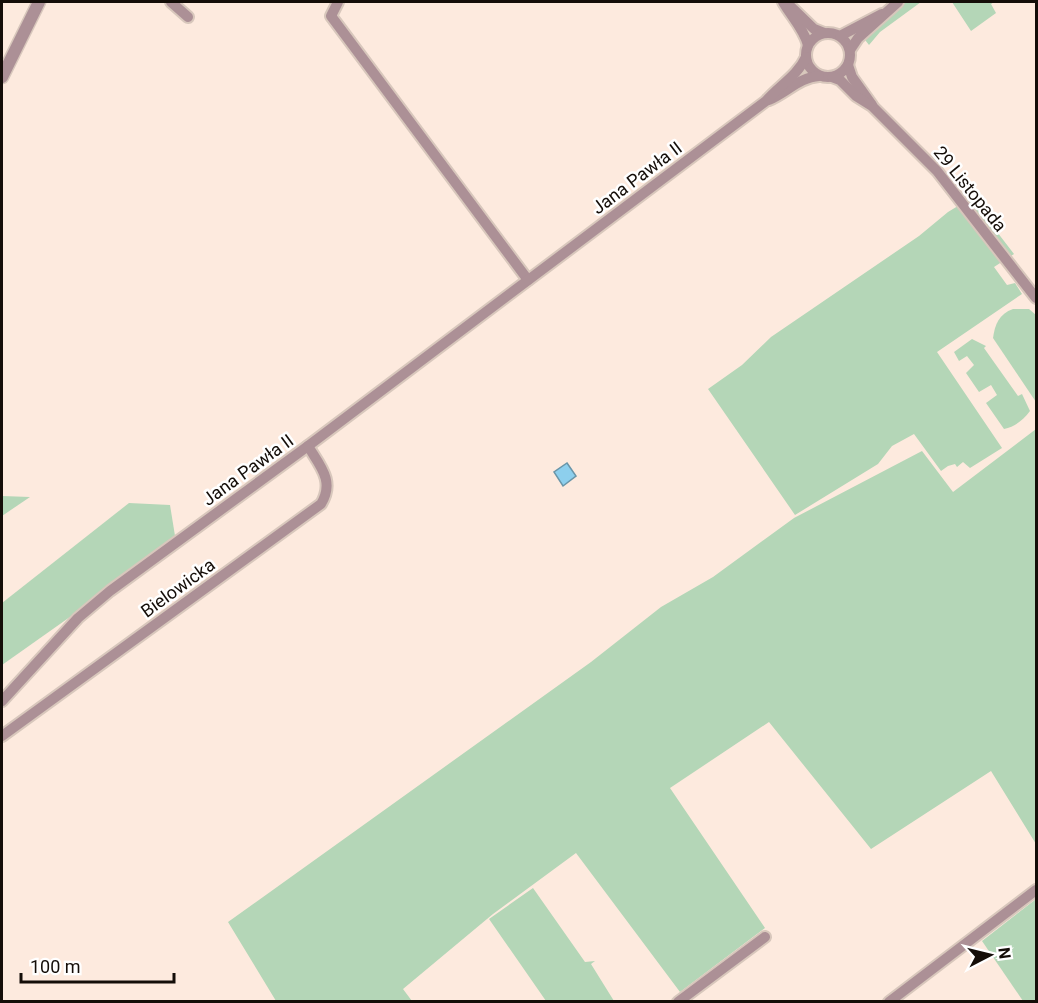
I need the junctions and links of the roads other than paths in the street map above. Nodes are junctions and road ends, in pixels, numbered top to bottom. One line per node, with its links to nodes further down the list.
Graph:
1 (39, 2): 15 (street)
2 (171, 2): 7 (street)
3 (338, 2): 19 (street)
4 (785, 2): 8 (street); 10 (street)
5 (898, 2): 6 (street)
6 (885, 12): 9 (street); 11 (street)
7 (188, 17)
8 (824, 33): 9 (street); 10 (street)
9 (840, 36): 11 (street)
10 (808, 45): 12 (street)
11 (850, 50): 13 (street)
12 (806, 57): 14 (street); 17 (street, Jana Pawła II)
13 (848, 65): 16 (street); 18 (street, 29 Listopada)
14 (819, 76): 16 (street); 17 (street, Jana Pawła II)
15 (2, 77)
16 (832, 78): 18 (street, 29 Listopada)
17 (766, 101): 19 (street, Jana Pawła II)
18 (872, 105): 20 (street, 29 Listopada)
19 (528, 280): 21 (street, Jana Pawła II)
20 (1036, 298)
21 (308, 446): 22 (street, Jana Pawła II); 23 (street, Bielowicka)
22 (2, 701)
23 (2, 736)
24 (1036, 890): 27 (street)
25 (765, 937): 26 (street)
26 (678, 1002)
27 (889, 1002)

